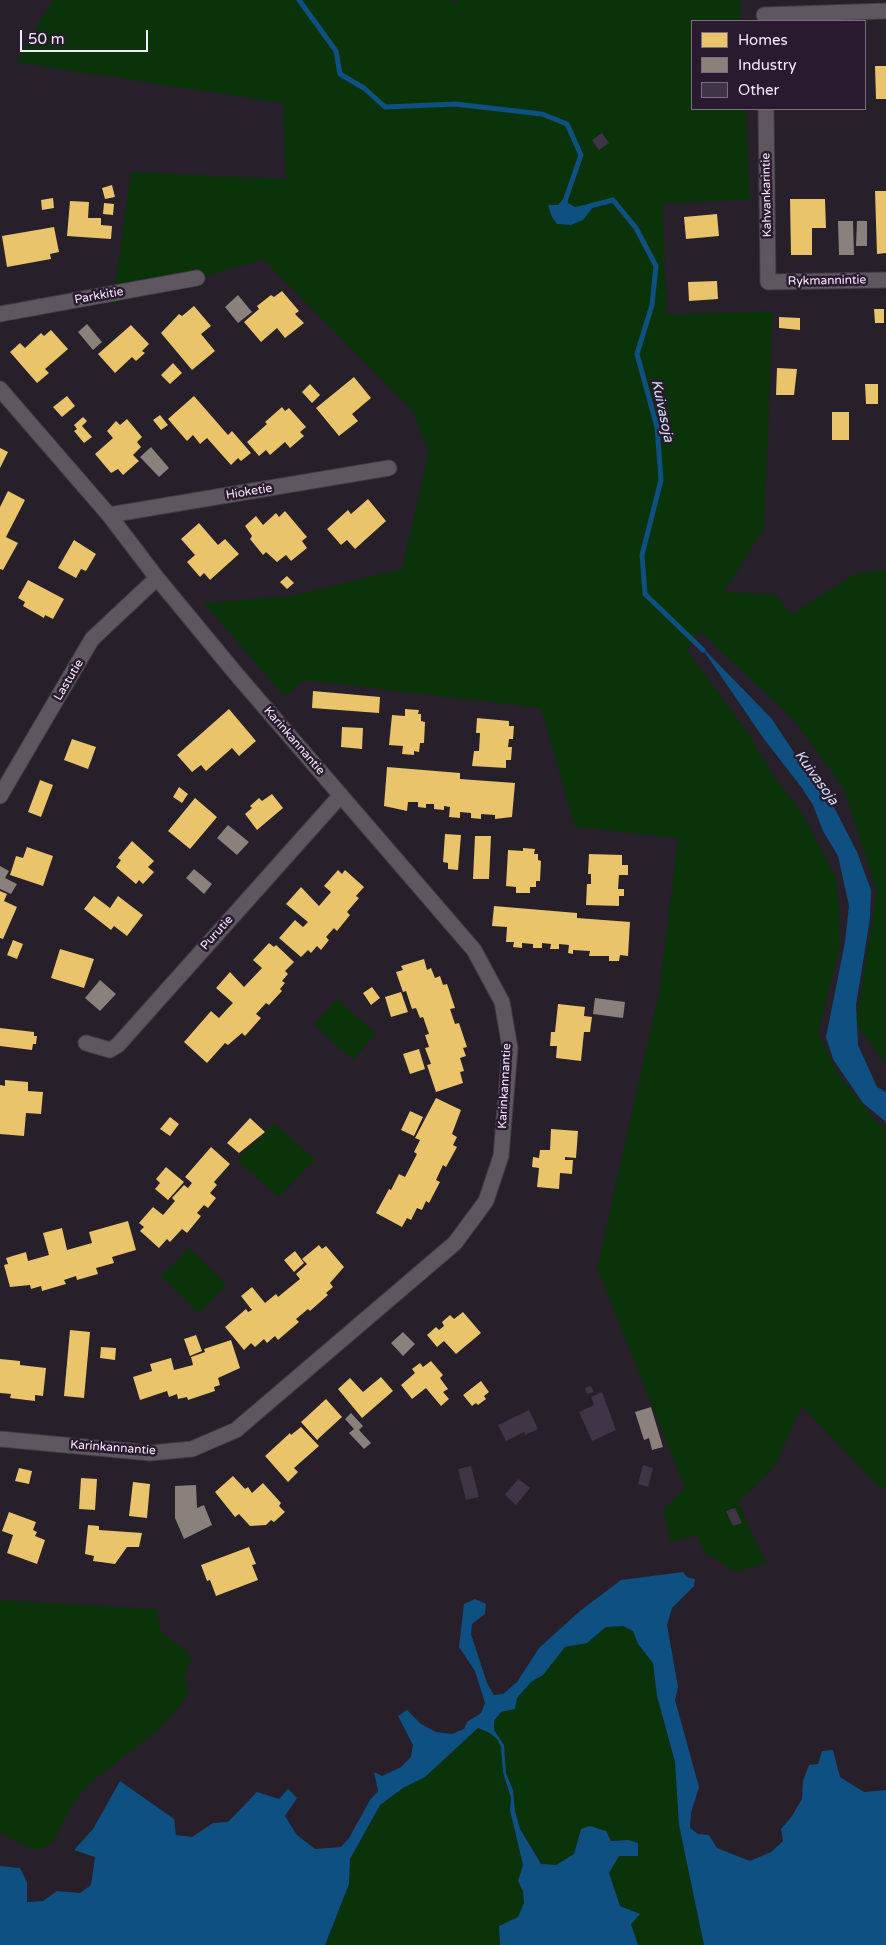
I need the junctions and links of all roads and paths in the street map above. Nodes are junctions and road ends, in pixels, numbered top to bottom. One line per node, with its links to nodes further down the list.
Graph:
1 (886, 11): 2 (street)
2 (764, 12)
3 (766, 110): 6 (street, Kahvankarintie)
4 (197, 278): 7 (street, Parkkitie)
5 (886, 280): 6 (street, Rykmannintie)
6 (768, 282)
7 (0, 314)
8 (0, 389): 10 (street, Karinkannantie)
9 (390, 468): 10 (street, Hioketie)
10 (109, 515): 11 (street, Karinkannantie)
11 (157, 578): 12 (street, Karinkannantie); 13 (street, Lastutie)
12 (341, 795): 14 (street, Purutie); 15 (street, Karinkannantie)
13 (0, 796)
14 (86, 1043)
15 (0, 1439)

